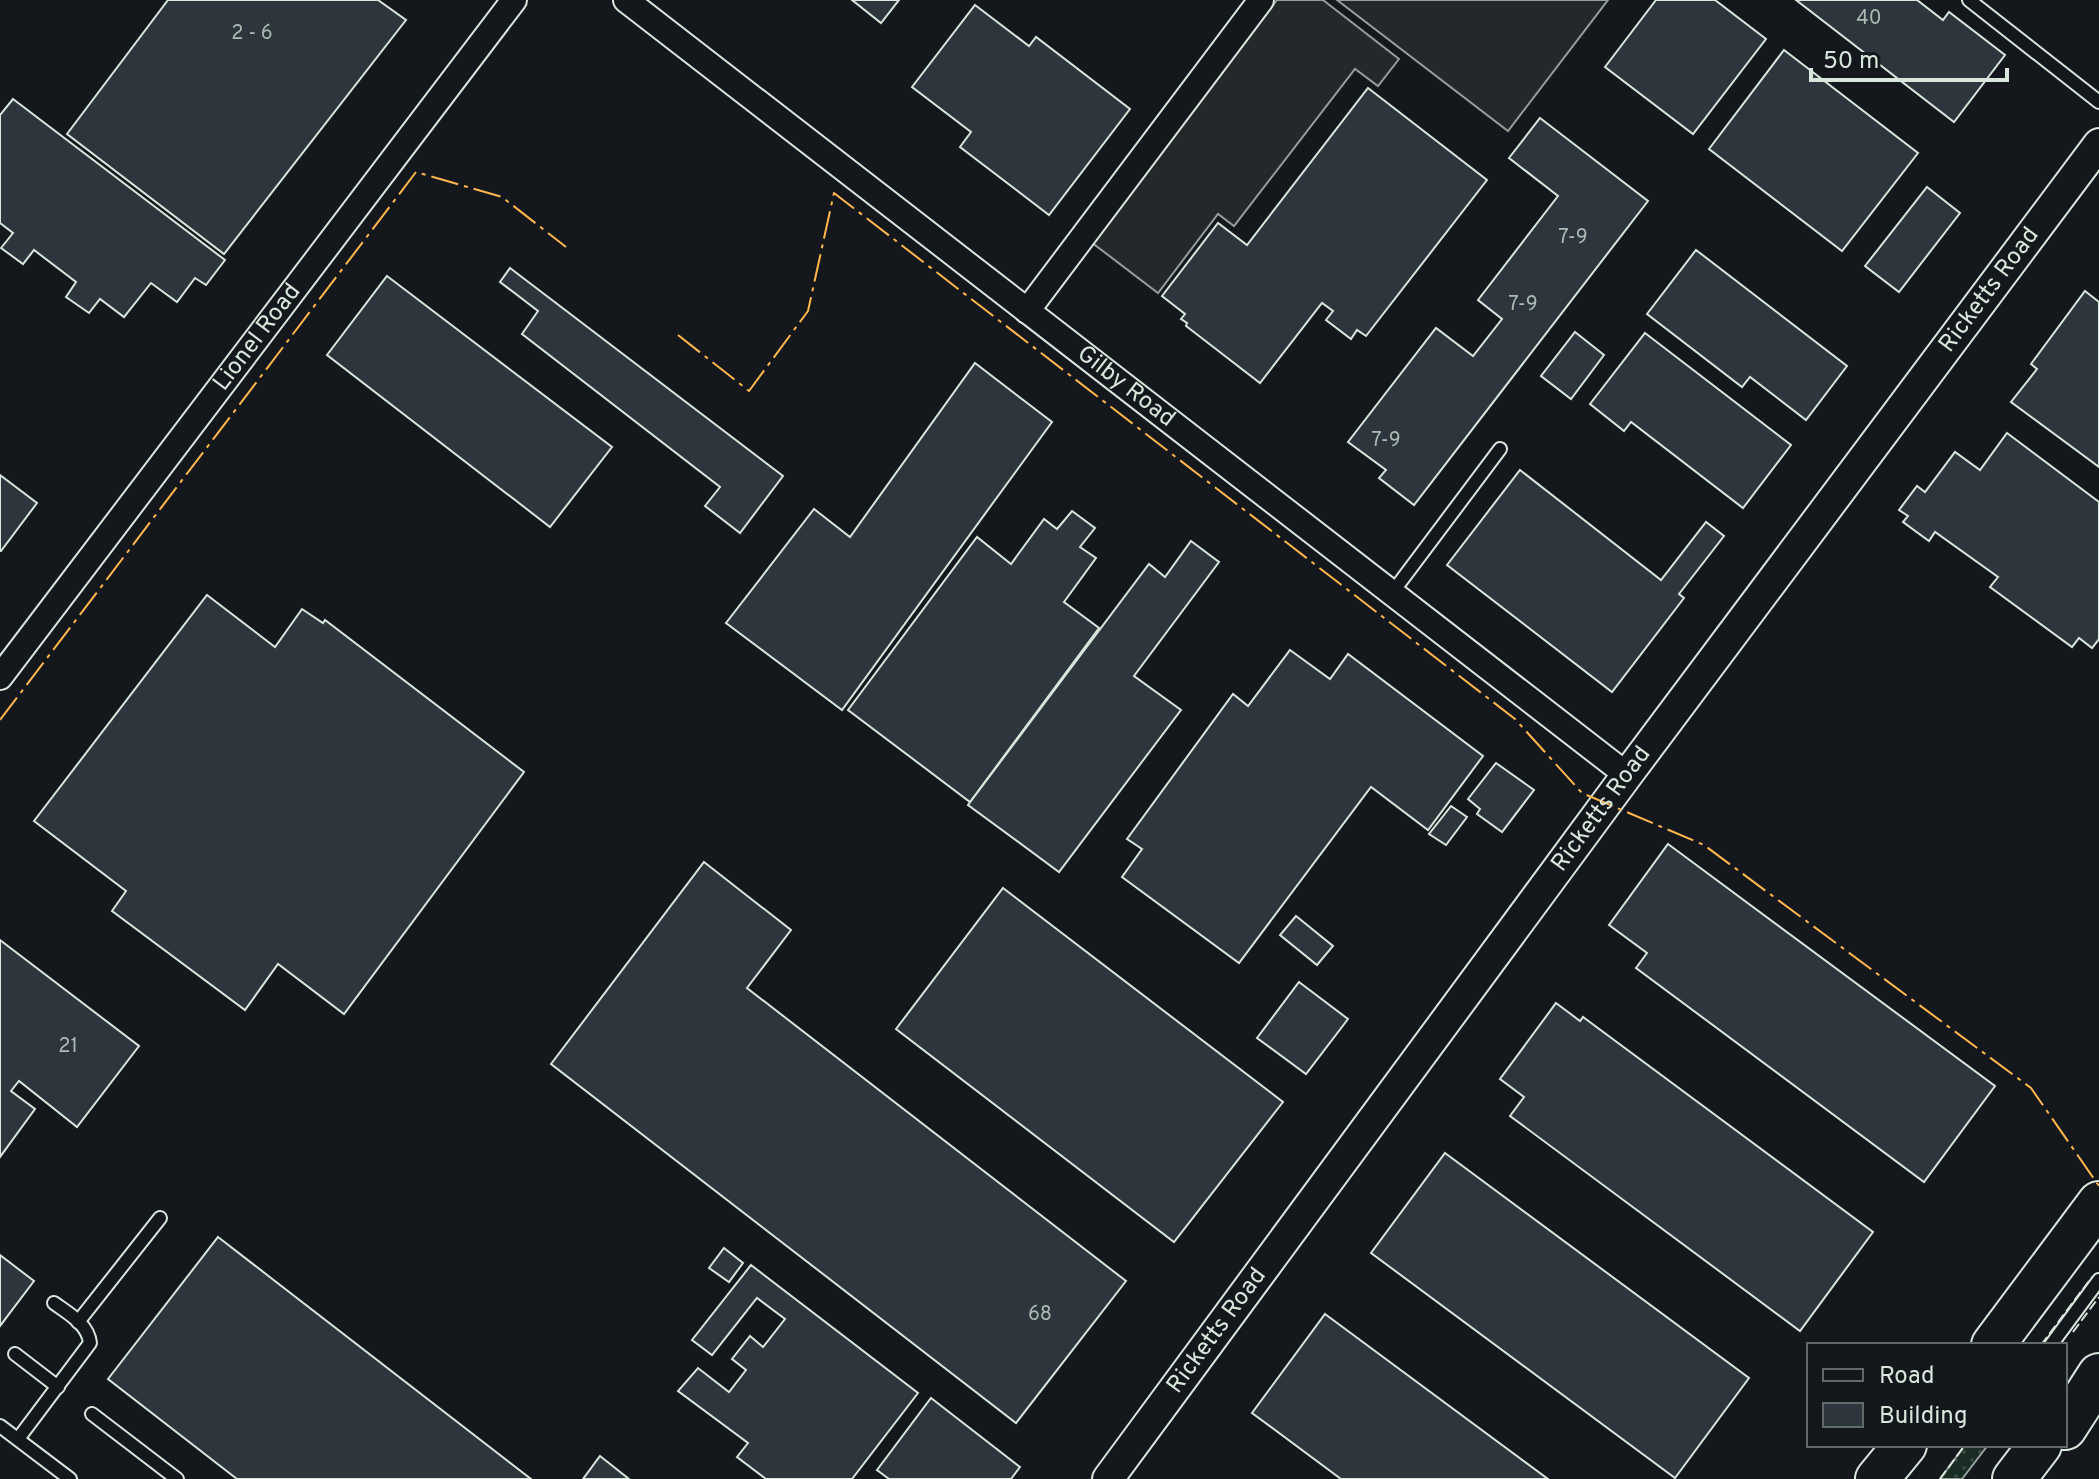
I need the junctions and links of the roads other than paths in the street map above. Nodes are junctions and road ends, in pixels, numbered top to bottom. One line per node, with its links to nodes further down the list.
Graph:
1 (514, 0): 10 (street, Lionel Road)
2 (626, 0): 7 (street, Gilby Road)
3 (1261, 0): 7 (street)
4 (1969, 0): 5 (lane)
5 (2099, 102)
6 (2099, 144): 11 (street, Ricketts Road)
7 (1027, 311): 9 (street, Gilby Road)
8 (1500, 449): 9 (lane)
9 (1392, 593): 11 (street, Gilby Road)
10 (0, 677)
11 (1627, 775): 33 (street, Ricketts Road)
12 (160, 1218): 16 (lane)
13 (2092, 1219): 17 (highway); 18 (highway)
14 (2099, 1280): 19 (lane)
15 (54, 1303): 16 (lane)
16 (78, 1322): 22 (lane)
17 (1988, 1343)
18 (1995, 1343)
19 (2052, 1343)
20 (15, 1354): 22 (lane)
21 (2084, 1385): 24 (highway)
22 (58, 1387): 26 (lane)
23 (92, 1414): 32 (lane)
24 (2067, 1423)
25 (0, 1426): 26 (lane)
26 (18, 1439): 31 (lane)
27 (1903, 1447): 34 (highway)
28 (1917, 1447): 35 (highway)
29 (2038, 1447): 36 (highway)
30 (2053, 1447): 37 (highway)
31 (70, 1479)
32 (177, 1479)
33 (1108, 1479)
34 (1877, 1479)
35 (1893, 1479)
36 (2014, 1479)
37 (2032, 1479)

